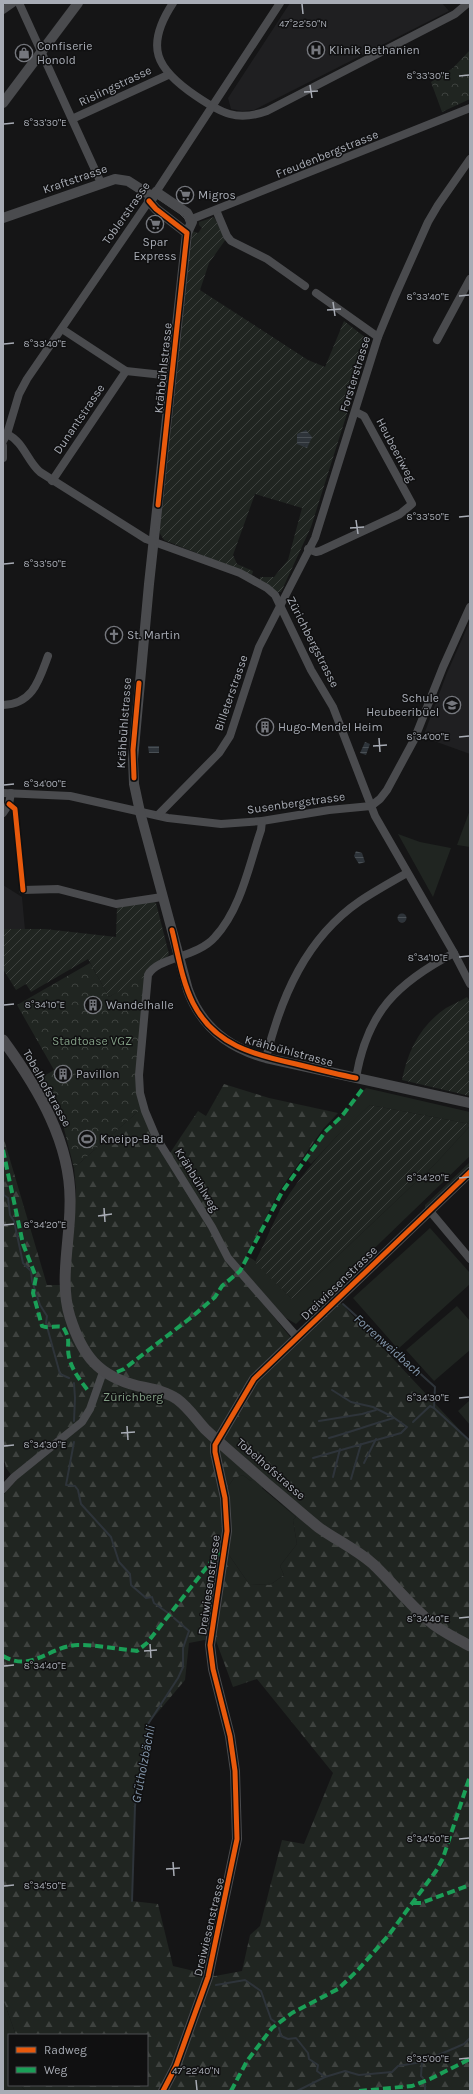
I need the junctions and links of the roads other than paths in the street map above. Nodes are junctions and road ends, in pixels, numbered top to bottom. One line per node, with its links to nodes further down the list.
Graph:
1 (13, 3): 7 (street)
2 (19, 3): 8 (street)
3 (78, 3): 8 (street)
4 (173, 3): 9 (street)
5 (280, 3): 11 (street, Toblerstrasse)
6 (468, 3): 11 (street)
7 (3, 10)
8 (42, 53): 10 (street); 13 (street)
9 (168, 75): 11 (street); 13 (street, Rislingstrasse)
10 (3, 103)
11 (212, 107): 16 (street, Toblerstrasse)
12 (470, 108): 17 (street, Freudenbergstrasse)
13 (72, 119): 15 (street)
14 (470, 159): 25 (street, Forsterstrasse)
15 (101, 183): 16 (street, Kraftstrasse); 18 (street, Kraftstrasse)
16 (153, 197): 19 (street); 20 (street); 24 (street, Toblerstrasse)
17 (216, 210): 19 (street, Freudenbergstrasse); 22 (street)
18 (3, 218)
19 (192, 219): 20 (street, Krähbühlstrasse)
20 (187, 233): 28 (street, Krähbühlstrasse)
21 (470, 279): 26 (street)
22 (305, 286)
23 (316, 293): 25 (street)
24 (62, 329): 27 (street); 31 (street, Toblerstrasse)
25 (378, 337): 29 (street, Forsterstrasse)
26 (437, 340)
27 (126, 371): 28 (street); 34 (street, Dunantstrasse)
28 (172, 376): 35 (street, Krähbühlstrasse)
29 (356, 412): 36 (street, Forsterstrasse); 36 (street, Heubeeriweg)
30 (3, 420): 31 (street, Zürichbergstrasse)
31 (6, 434): 34 (street, Zürichbergstrasse)
32 (3, 446): 33 (street)
33 (3, 458)
34 (52, 481): 35 (street, Zürichbergstrasse)
35 (154, 541): 37 (street, Zürichbergstrasse); 43 (street, Krähbühlstrasse)
36 (308, 549): 37 (street, Forsterstrasse)
37 (281, 605): 42 (street, Zürichbergstrasse); 45 (street, Billeterstrasse)
38 (470, 607): 42 (street)
39 (48, 656): 40 (street)
40 (3, 705)
41 (7, 793): 43 (street, Susenbergstrasse); 44 (street)
42 (371, 806): 46 (street, Susenbergstrasse); 47 (street, Zürichbergstrasse)
43 (140, 812): 45 (street, Susenbergstrasse); 49 (street, Krähbühlstrasse)
44 (3, 813)
45 (158, 815): 46 (street, Susenbergstrasse)
46 (262, 821): 51 (street, Krähbühlweg)
47 (407, 873): 50 (street, Zürichbergstrasse); 54 (street)
48 (23, 890): 49 (street)
49 (162, 896): 51 (street, Krähbühlstrasse)
50 (454, 953): 52 (street, Zürichbergstrasse); 55 (street)
51 (179, 958): 54 (street, Krähbühlstrasse); 60 (street, Krähbühlweg)
52 (470, 984)
53 (3, 1040): 61 (main road, Tobelhofstrasse)
54 (266, 1058): 55 (street, Krähbühlstrasse)
55 (356, 1078): 56 (street, Krähbühlstrasse)
56 (470, 1103)
57 (470, 1172): 58 (street, Dreiwiesenstrasse)
58 (430, 1210): 59 (street); 60 (street, Dreiwiesenstrasse)
59 (470, 1259)
60 (297, 1337): 62 (street, Dreiwiesenstrasse)
61 (103, 1372): 62 (main road, Tobelhofstrasse); 63 (street)
62 (217, 1440): 64 (main road, Tobelhofstrasse); 65 (street, Dreiwiesenstrasse)
63 (3, 1489)
64 (470, 1646)
65 (163, 2091)

